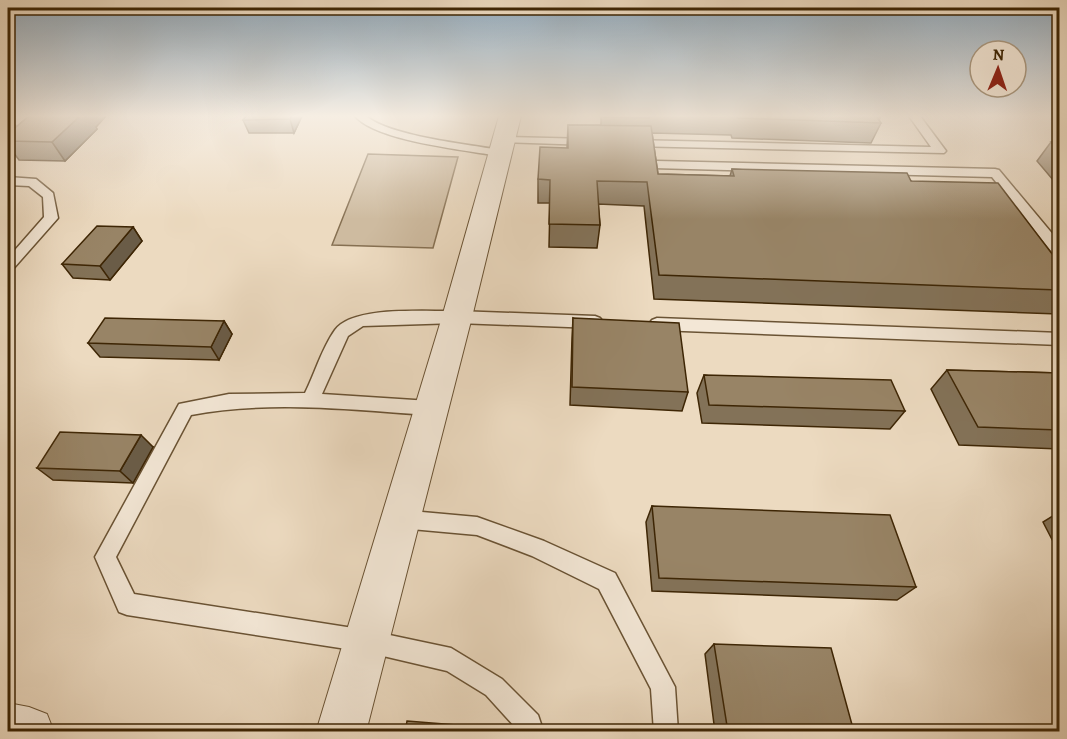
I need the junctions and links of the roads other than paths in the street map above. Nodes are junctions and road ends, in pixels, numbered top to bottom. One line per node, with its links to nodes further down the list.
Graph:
1 (500, 150): 8 (street)
2 (920, 150): 3 (lane)
3 (940, 150)
4 (657, 165): 6 (lane)
5 (8, 181): 7 (lane)
6 (1059, 253)
7 (8, 266)
8 (458, 317): 9 (lane); 12 (lane); 13 (street)
9 (611, 323)
10 (646, 324): 11 (lane)
11 (1059, 339)
12 (310, 401): 13 (lane); 15 (lane)
13 (430, 408): 14 (street)
14 (400, 519): 15 (street); 20 (lane)
15 (366, 641): 18 (street); 19 (lane)
16 (8, 728): 17 (street)
17 (29, 732)
18 (341, 732)
19 (528, 732)
20 (666, 732)

